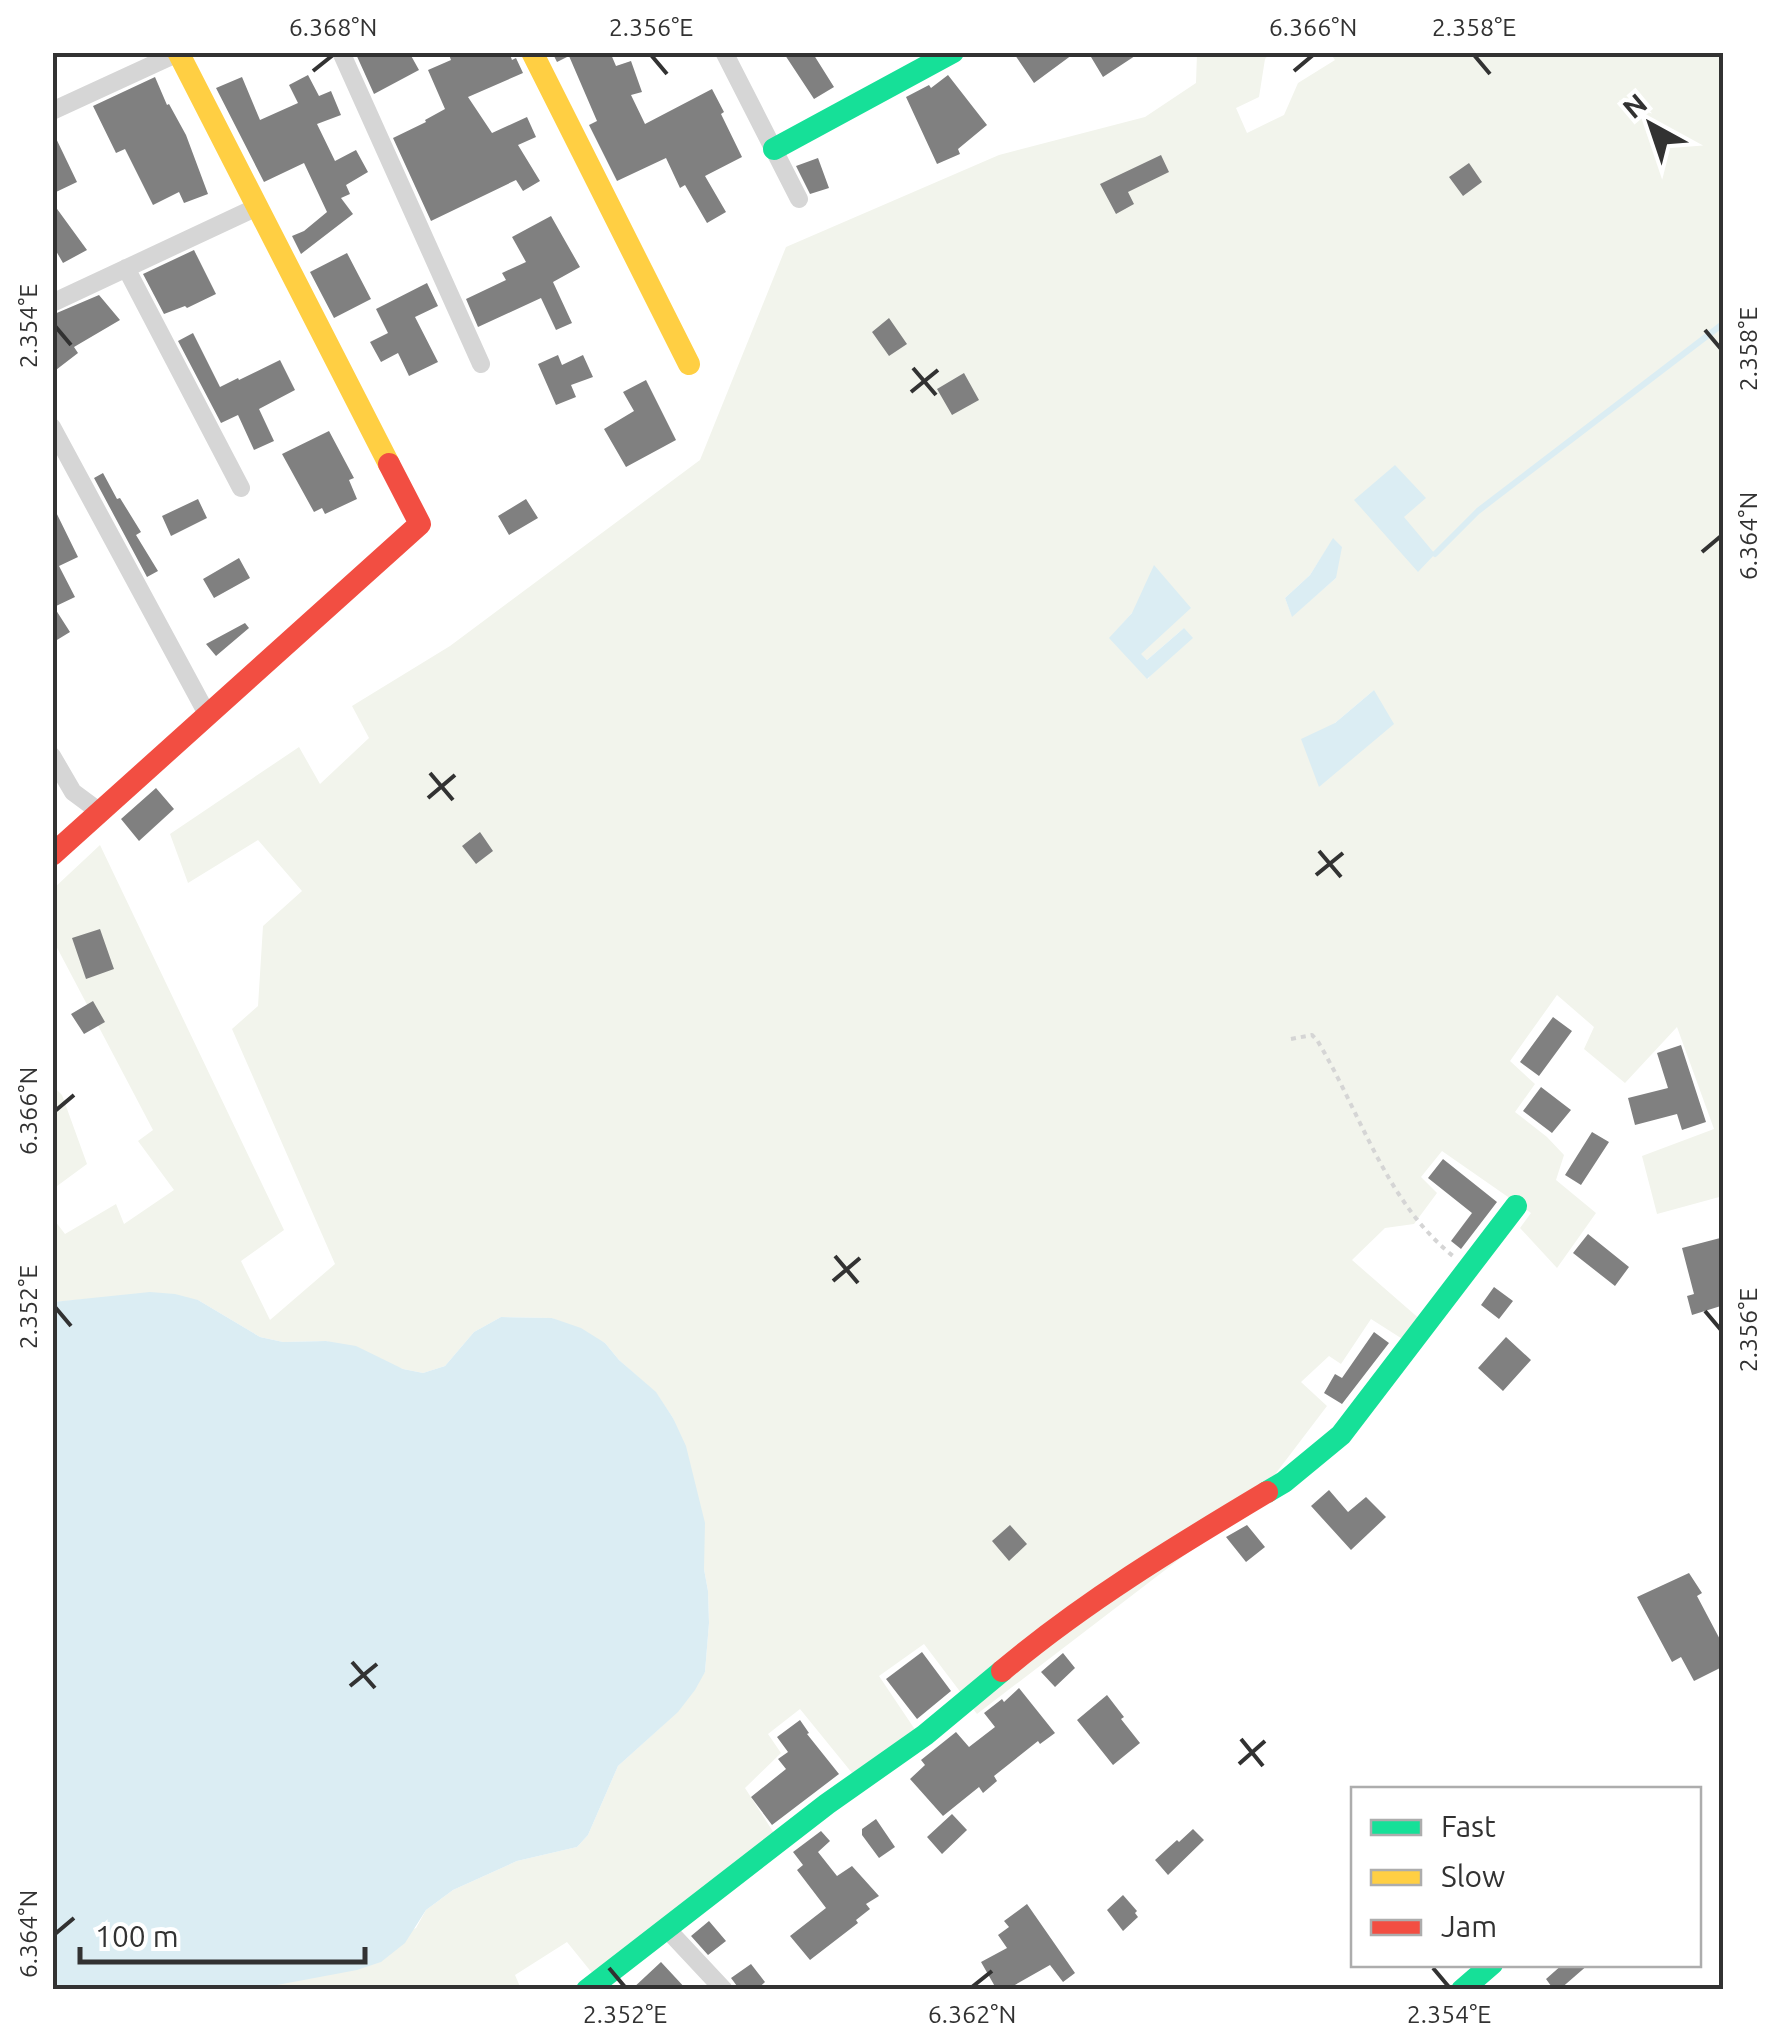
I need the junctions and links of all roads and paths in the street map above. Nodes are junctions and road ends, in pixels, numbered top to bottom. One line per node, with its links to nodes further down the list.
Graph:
1 (178, 52): 6 (street); 9 (street)
2 (341, 52): 12 (street)
3 (532, 52): 13 (street)
4 (724, 52): 7 (street)
5 (953, 52): 7 (street)
6 (52, 111)
7 (774, 149): 8 (street)
8 (799, 199)
9 (257, 207): 10 (street); 16 (street)
10 (126, 268): 11 (street); 15 (street)
11 (52, 303)
12 (481, 364)
13 (689, 364)
14 (52, 427): 16 (street)
15 (241, 488)
16 (208, 714): 18 (street)
17 (52, 756): 18 (street)
18 (100, 812): 19 (street)
19 (52, 854)
20 (1291, 1039): 22 (path)
21 (1516, 1206): 22 (street)
22 (1468, 1268): 23 (street)
23 (666, 1928): 25 (street); 26 (street)
24 (1489, 1967): 27 (street)
25 (588, 1990)
26 (724, 1990)
27 (1462, 1990)

